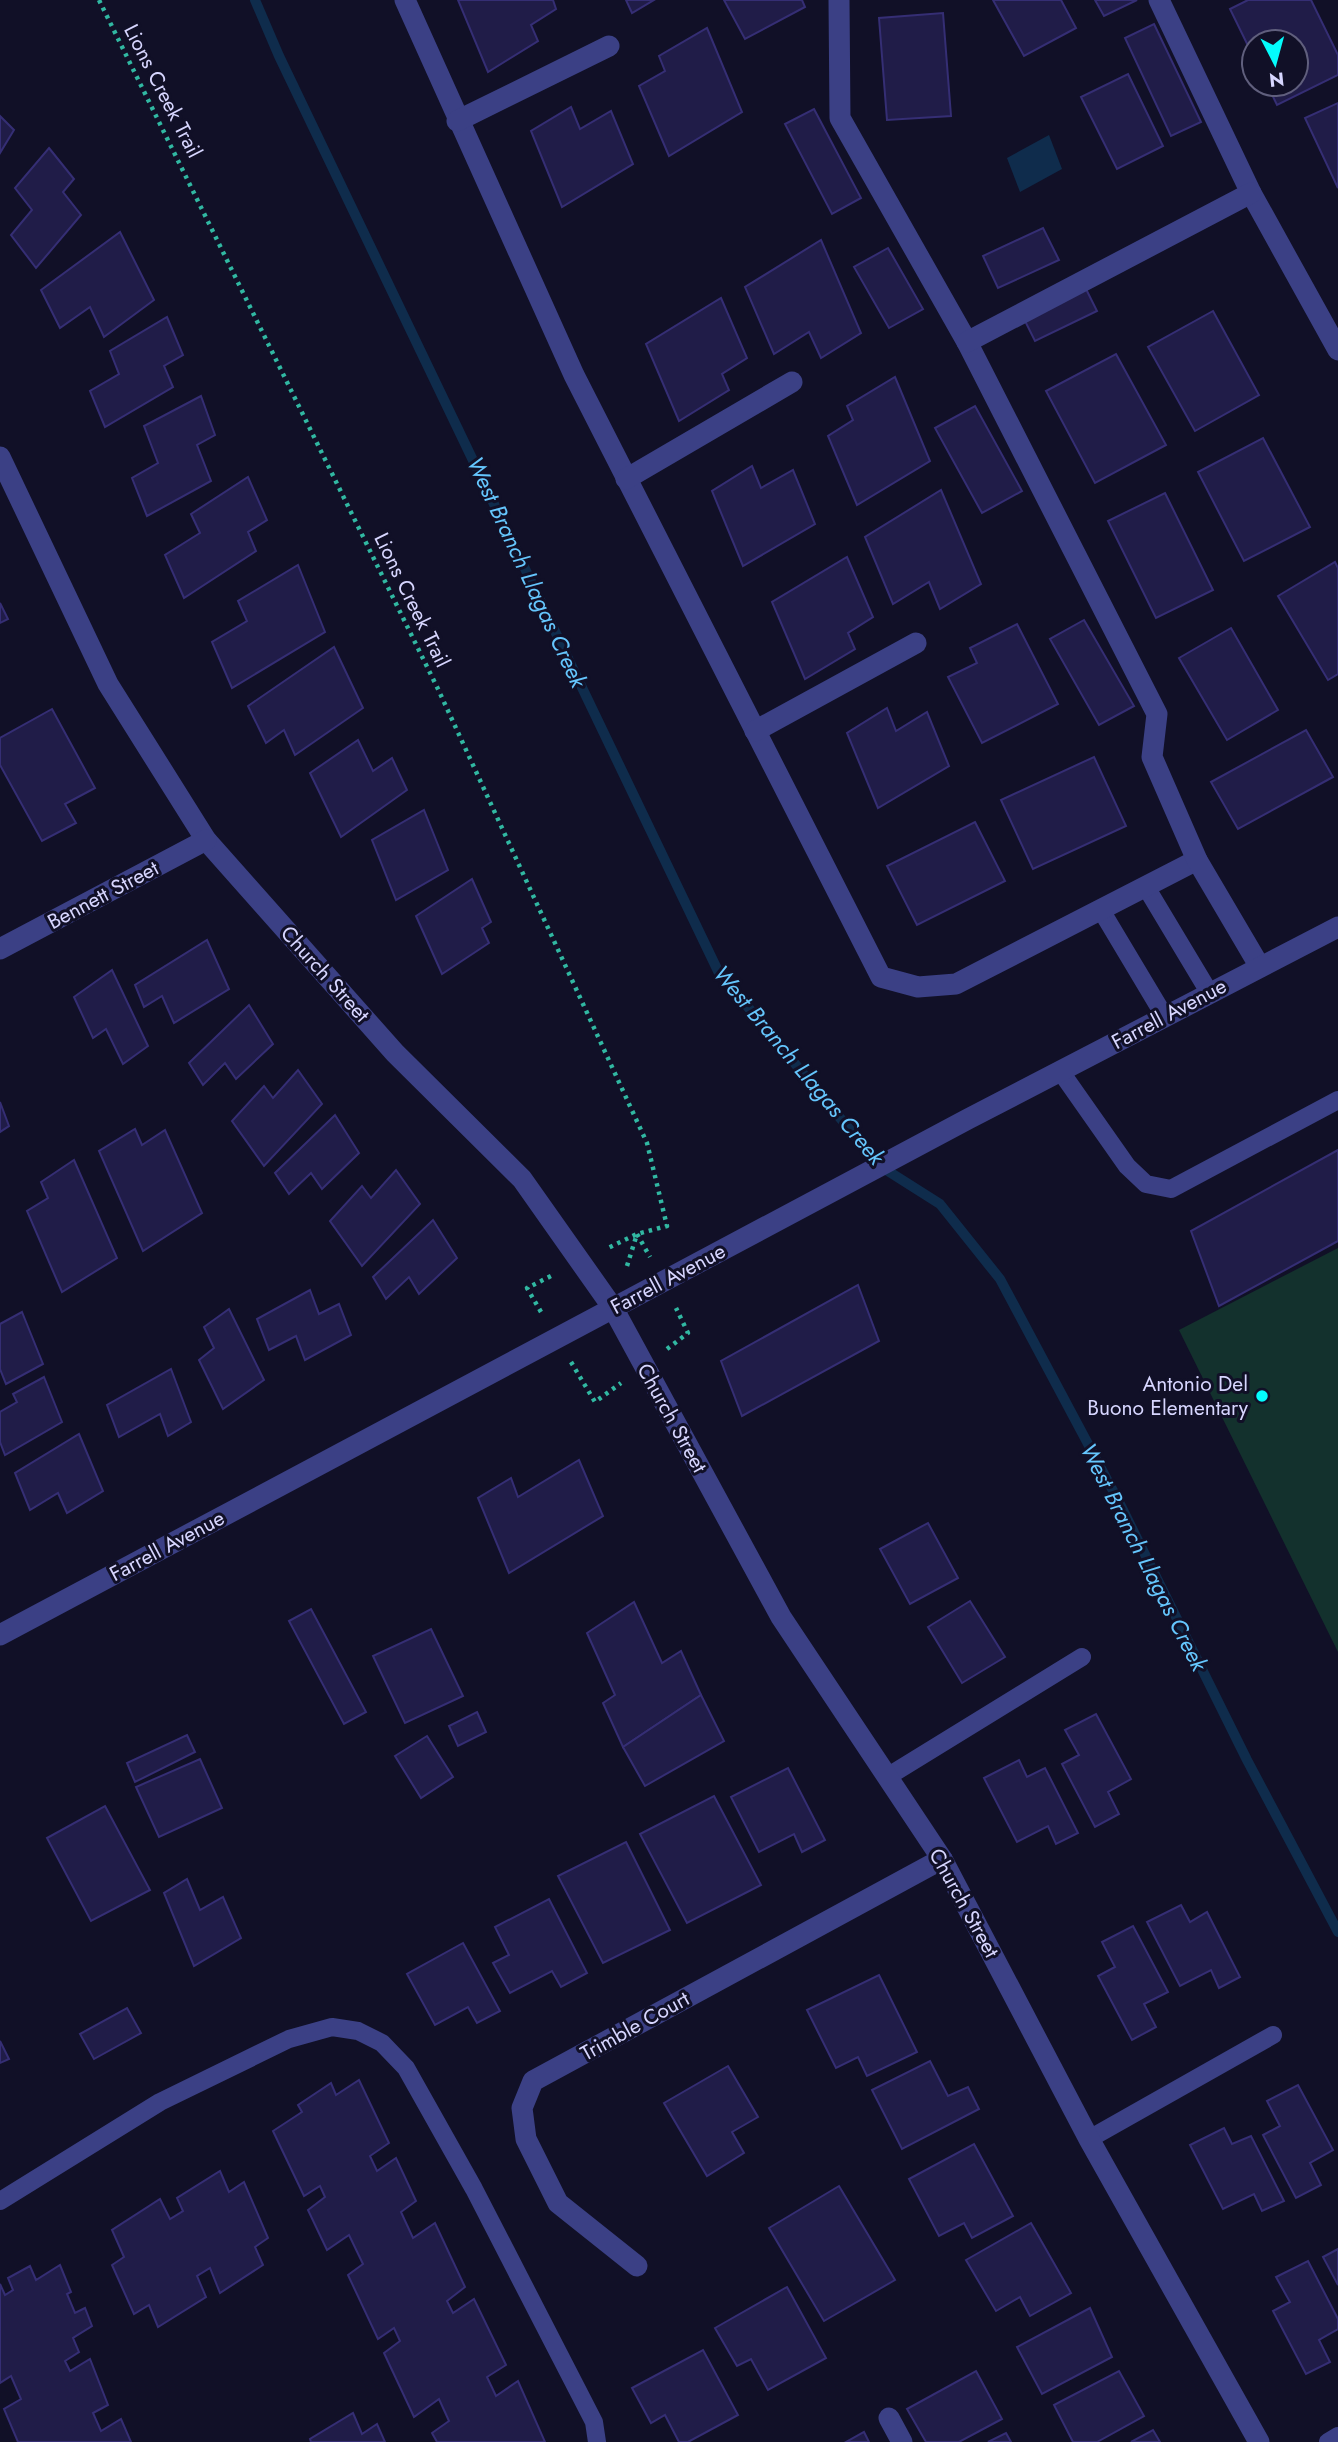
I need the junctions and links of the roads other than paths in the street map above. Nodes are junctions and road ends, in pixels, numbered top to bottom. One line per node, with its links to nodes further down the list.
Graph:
1 (405, 0): 5 (street)
2 (839, 0): 7 (street)
3 (1159, 0): 6 (street)
4 (609, 46): 5 (street)
5 (457, 121): 11 (street)
6 (1251, 193): 7 (street); 8 (street)
7 (967, 342): 15 (street)
8 (1338, 350)
9 (792, 382): 11 (street)
10 (2, 467): 14 (street, Church Street)
11 (626, 479): 13 (street)
12 (916, 643): 13 (street)
13 (755, 731): 17 (street)
14 (206, 840): 19 (street, Bennett Street); 25 (street, Church Street)
15 (1197, 860): 16 (street); 20 (street)
16 (1146, 887): 17 (street); 21 (lane)
17 (1101, 910): 22 (lane)
18 (1338, 928): 20 (street, Farrell Avenue)
19 (0, 949)
20 (1260, 967): 21 (street, Farrell Avenue)
21 (1209, 992): 22 (street, Farrell Avenue)
22 (1165, 1017): 23 (street, Farrell Avenue)
23 (1061, 1072): 24 (lane); 25 (street, Farrell Avenue)
24 (1338, 1100)
25 (613, 1308): 26 (street, Farrell Avenue); 28 (street, Church Street)
26 (0, 1635)
27 (1082, 1657): 28 (lane)
28 (887, 1777): 29 (street, Church Street)
29 (942, 1859): 31 (street, Church Street); 33 (street, Trimble Court)
30 (1273, 2035): 31 (lane)
31 (1089, 2138): 38 (street, Church Street)
32 (0, 2201): 36 (lane)
33 (637, 2266)
34 (889, 2418): 37 (street)
35 (1338, 2437): 39 (lane)
36 (597, 2442)
37 (902, 2442)
38 (1259, 2442)
39 (1328, 2442)

